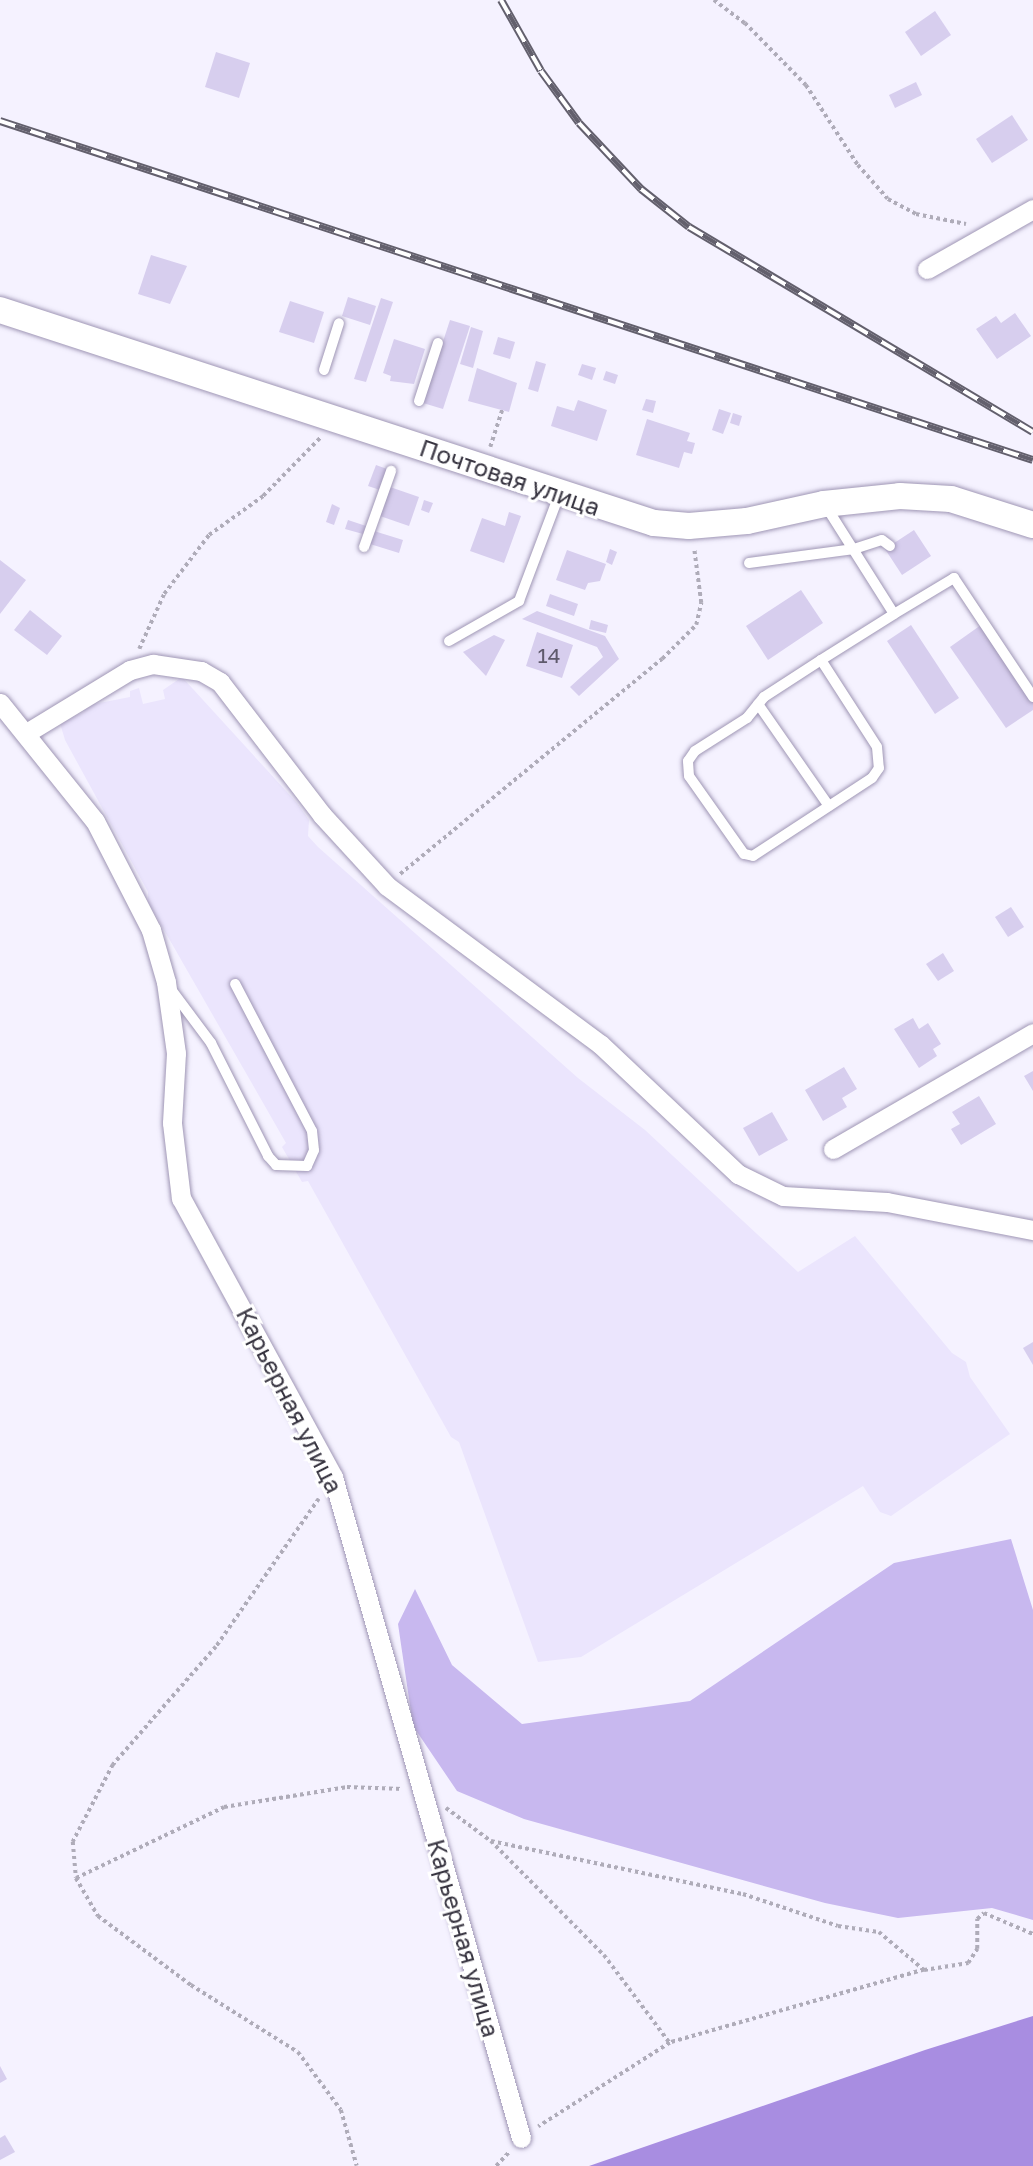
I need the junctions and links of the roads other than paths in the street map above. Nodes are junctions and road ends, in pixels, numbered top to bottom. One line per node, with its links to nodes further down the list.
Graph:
1 (1033, 209): 2 (street)
2 (926, 269)
3 (0, 310): 9 (street, Почтовая улица)
4 (340, 323): 6 (lane)
5 (438, 342): 7 (lane)
6 (324, 370)
7 (419, 401)
8 (391, 471): 13 (lane)
9 (559, 494): 10 (street, Почтовая улица); 17 (lane)
10 (824, 504): 11 (street, Почтовая улица); 14 (lane)
11 (1033, 524)
12 (890, 546): 14 (lane)
13 (364, 547)
14 (854, 549): 15 (lane); 16 (lane)
15 (749, 563)
16 (894, 614): 18 (lane); 19 (lane)
17 (449, 641)
18 (821, 660): 21 (lane); 23 (lane)
19 (1033, 697)
20 (0, 703): 22 (street, Карьерная улица)
21 (758, 704): 23 (lane); 23 (lane)
22 (28, 732): 24 (street, Карьерная улица); 28 (street)
23 (829, 806)
24 (166, 982): 25 (lane); 29 (street, Карьерная улица)
25 (235, 984)
26 (1033, 1033): 27 (street)
27 (833, 1149)
28 (1033, 1230)
29 (521, 2138)

